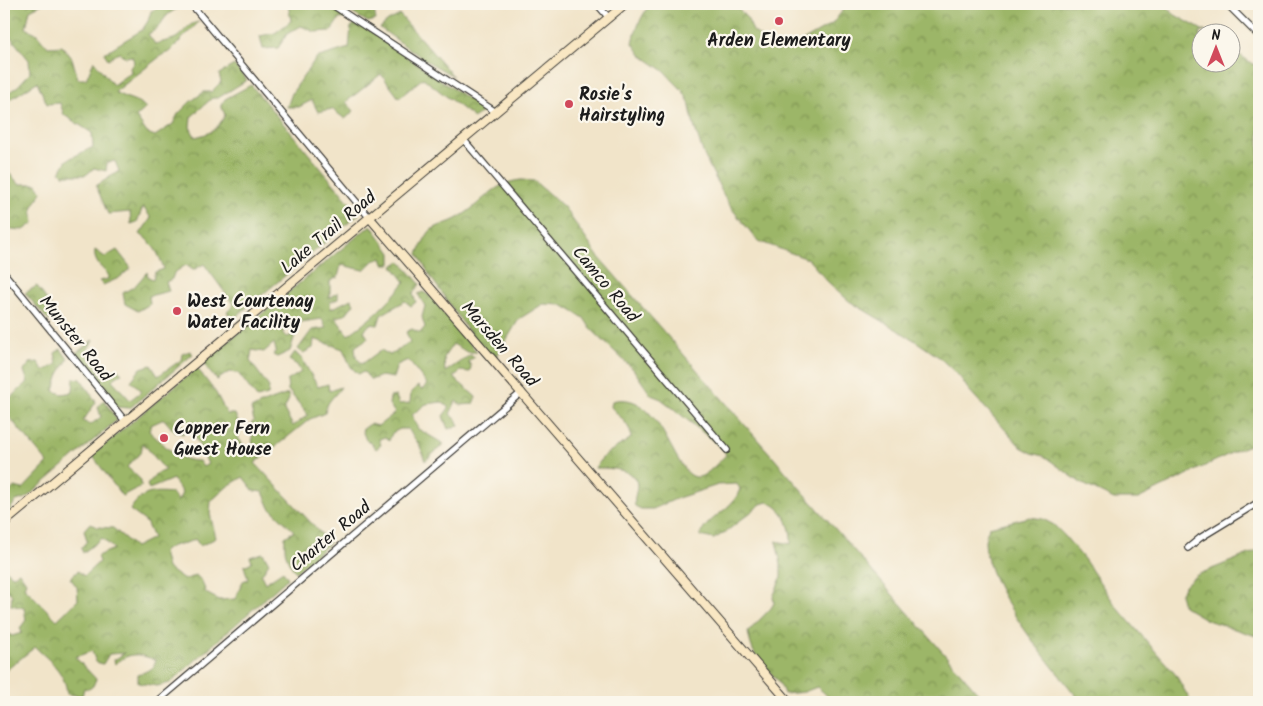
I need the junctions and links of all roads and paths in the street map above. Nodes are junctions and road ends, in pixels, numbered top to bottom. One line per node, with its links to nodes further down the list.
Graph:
1 (191, 4): 10 (street, Marsden Road)
2 (331, 4): 8 (street)
3 (597, 4): 6 (street)
4 (625, 4): 6 (street, Lake Trail Road)
5 (1227, 4): 7 (street)
6 (609, 18): 8 (street, Lake Trail Road)
7 (1259, 36)
8 (496, 112): 9 (street, Lake Trail Road)
9 (463, 139): 10 (street, Lake Trail Road); 14 (street, Camco Road)
10 (369, 217): 12 (street, Marsden Road); 13 (street, Lake Trail Road)
11 (4, 273): 13 (street, Munster Road)
12 (522, 392): 18 (street, Charter Road); 19 (street, Marsden Road)
13 (125, 421): 16 (street, Lake Trail Road)
14 (727, 450)
15 (1259, 502): 17 (street)
16 (4, 522)
17 (1188, 548)
18 (158, 702)
19 (789, 702)

